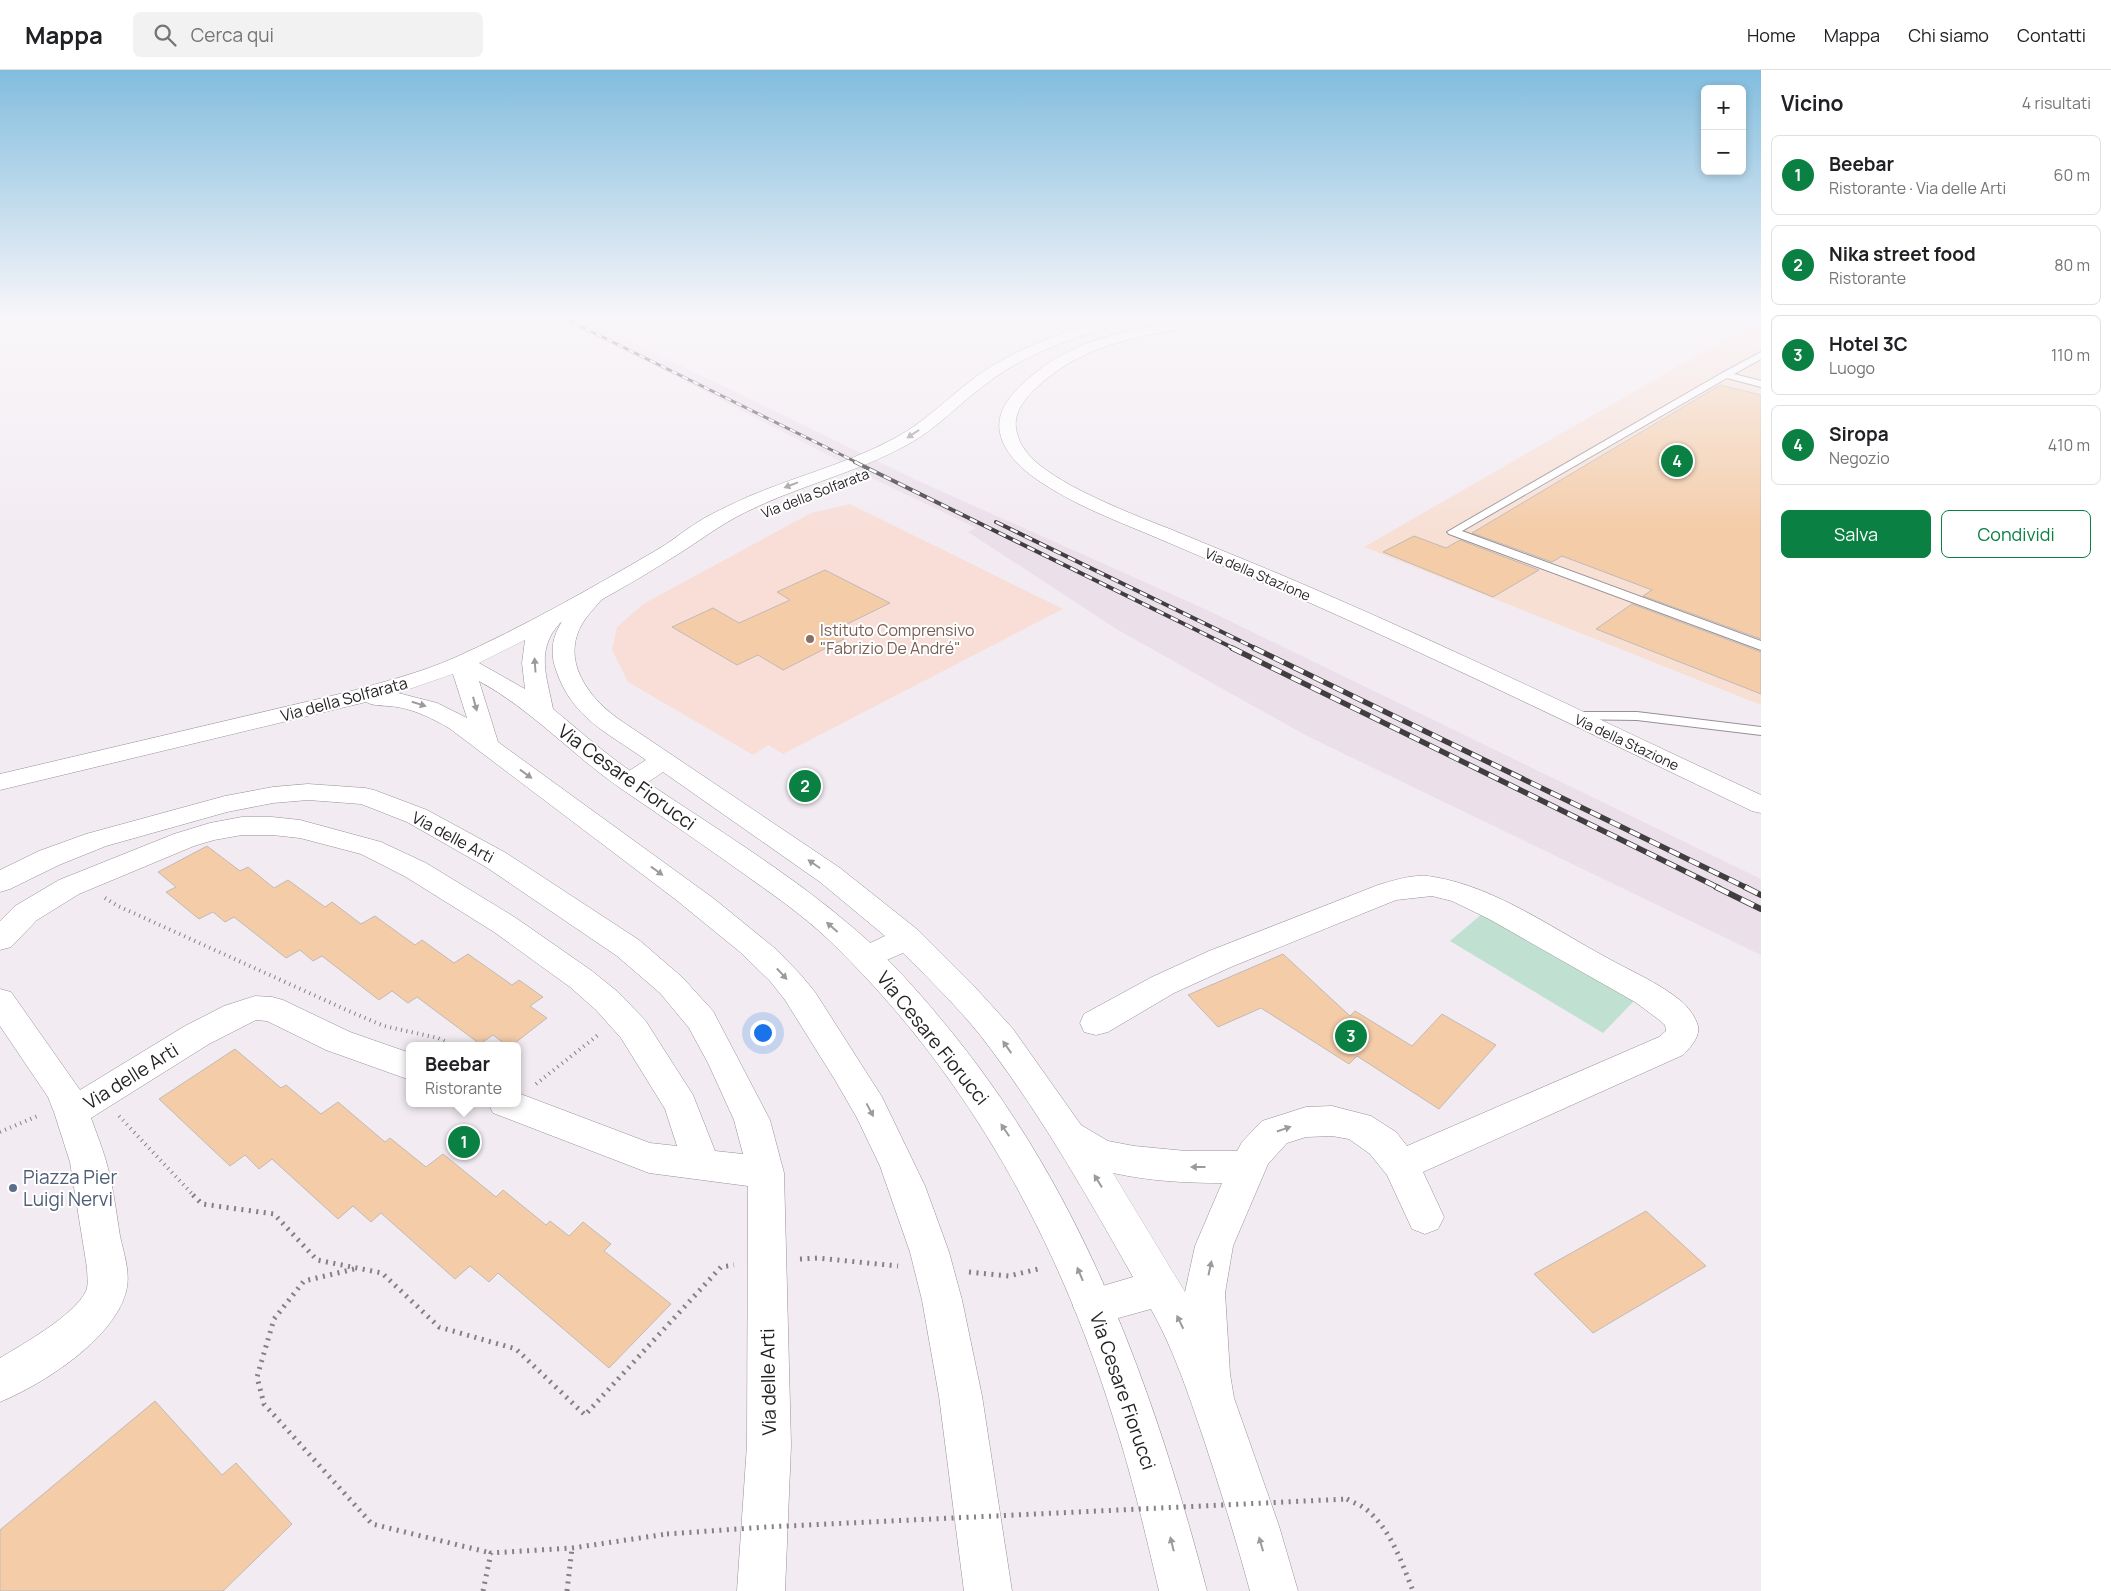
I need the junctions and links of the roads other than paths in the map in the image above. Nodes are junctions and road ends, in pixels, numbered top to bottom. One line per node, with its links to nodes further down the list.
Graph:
1 (971, 389): 4 (street, Via della Solfarata)
2 (1026, 389): 10 (street, Via della Stazione)
3 (1702, 389): 6 (lane)
4 (597, 592): 5 (street, Via della Solfarata); 13 (street)
5 (553, 618): 7 (street, Via della Solfarata); 9 (street, Via Cesare Fiorucci, one-way to 5)
6 (1761, 646)
7 (461, 663): 8 (street, Via della Solfarata); 9 (street); 12 (street, one-way to 12)
8 (354, 698): 12 (street, one-way to 12); 14 (street, Via della Solfarata)
9 (542, 713): 15 (street, Via Cesare Fiorucci)
10 (1570, 716): 11 (lane); 16 (street, Via della Stazione)
11 (1761, 731)
12 (487, 746): 37 (street, one-way to 37)
13 (664, 760): 15 (street); 18 (street, one-way to 13)
14 (0, 782)
15 (630, 782): 20 (street, Via Cesare Fiorucci, one-way to 15)
16 (1761, 805)
17 (0, 882): 30 (street, Via delle Arti)
18 (907, 938): 20 (street); 26 (street, one-way to 18)
19 (0, 939): 27 (street)
20 (866, 958): 33 (street, Via Cesare Fiorucci, one-way to 20)
21 (0, 1001): 25 (street)
22 (1096, 1023): 28 (street)
23 (406, 1066): 25 (street, Via delle Arti)
24 (521, 1094): 27 (street)
25 (80, 1103): 34 (street)
26 (1067, 1135): 29 (street, one-way to 26); 32 (street, one-way to 26)
27 (702, 1164): 30 (street)
28 (1400, 1165): 29 (street, one-way to 28); 31 (street)
29 (1247, 1167): 35 (street, one-way to 29)
30 (766, 1173): 36 (street, Via delle Arti)
31 (1425, 1217)
32 (1161, 1288): 33 (street); 35 (street, one-way to 32)
33 (1093, 1306): 38 (street, Via Cesare Fiorucci, one-way to 33)
34 (0, 1381)
35 (1213, 1398): 39 (street, one-way to 35)
36 (761, 1591)
37 (988, 1591)
38 (1183, 1591)
39 (1274, 1591)

